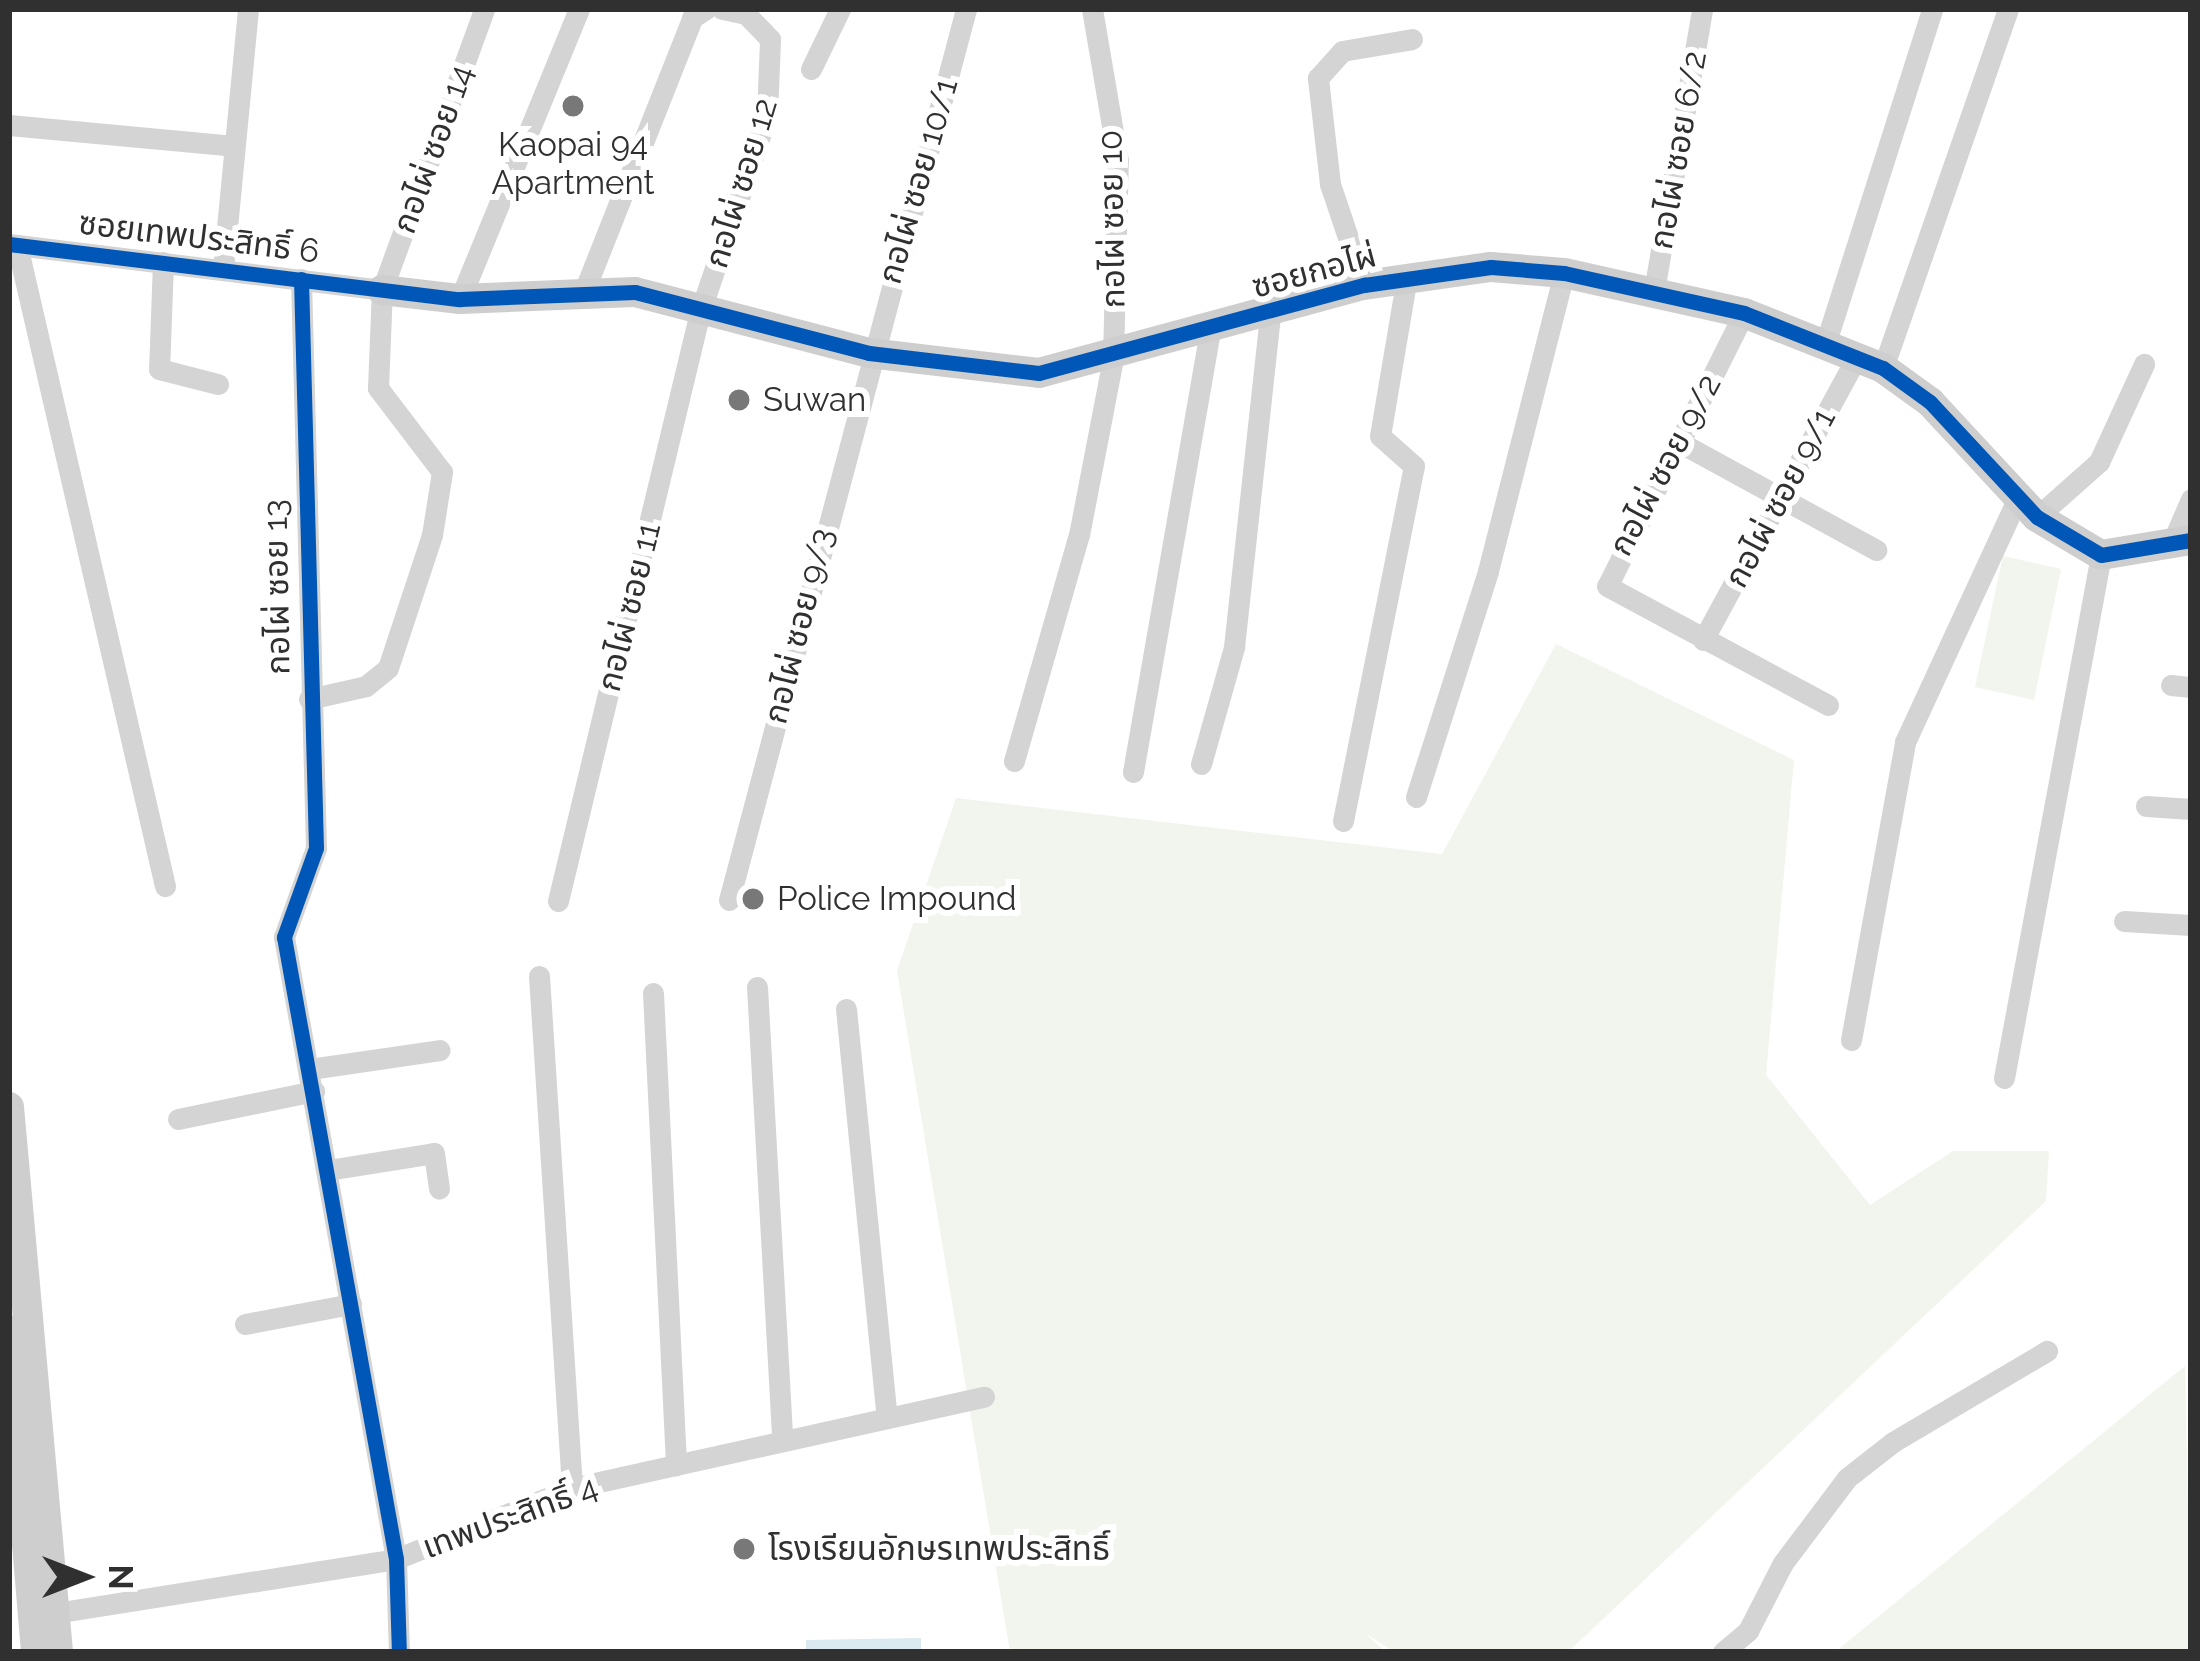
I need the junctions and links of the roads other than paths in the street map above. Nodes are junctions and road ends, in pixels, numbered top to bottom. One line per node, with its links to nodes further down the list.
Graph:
1 (248, 9): 15 (street)
2 (484, 9): 23 (street, กอไผ่ ซอย 14)
3 (579, 9): 26 (street)
4 (722, 9): 27 (street, กอไผ่ ซอย 12)
5 (840, 9): 13 (street)
6 (965, 9): 32 (street, กอไผ่ ซอย 10/1)
7 (1092, 9): 33 (street, กอไผ่ ซอย 10)
8 (1702, 9): 24 (street, กอไผ่ ซอย 6/2)
9 (1932, 9): 31 (street)
10 (2008, 9): 34 (street, กอไผ่ ซอย 9/1)
11 (699, 14): 25 (street)
12 (1412, 39): 22 (street)
13 (811, 69)
14 (9, 125): 15 (street)
15 (235, 146): 18 (street)
16 (13, 244): 17 (street, ซอยเทพประสิทธิ์ 6); 54 (street)
17 (163, 262): 18 (street, ซอยเทพประสิทธิ์ 6); 36 (street)
18 (223, 269): 21 (street, ซอยเทพประสิทธิ์ 6)
19 (1564, 273): 20 (street, ซอยกอไผ่); 24 (street, ซอยกอไผ่); 50 (street)
20 (1407, 277): 22 (street, ซอยกอไผ่); 53 (street)
21 (301, 280): 23 (street, ซอยเทพประสิทธิ์ 6); 45 (street, กอไผ่ ซอย 13)
22 (1364, 285): 28 (street, ซอยกอไผ่)
23 (382, 290): 26 (street, ซอยกอไผ่); 45 (street, กอไผ่ ซอย 14)
24 (1654, 290): 29 (street, ซอยกอไผ่)
25 (584, 294): 26 (street, ซอยกอไผ่); 27 (street, ซอยกอไผ่)
26 (460, 299)
27 (700, 312): 32 (street, ซอยกอไผ่); 56 (street, กอไผ่ ซอย 11)
28 (1270, 313): 30 (street, ซอยกอไผ่); 48 (street)
29 (1744, 314): 31 (street, ซอยกอไผ่); 37 (street, กอไผ่ ซอย 9/2)
30 (1210, 333): 33 (street, ซอยกอไผ่); 49 (street)
31 (1825, 345): 34 (street, ซอยกอไผ่)
32 (869, 353): 33 (street, ซอยกอไผ่); 55 (street, กอไผ่ ซอย 9/3)
33 (1114, 358): 47 (street, กอไผ่ ซอย 10)
34 (1870, 362): 38 (street, กอไผ่ ซอย 9/1); 40 (street, ซอยกอไผ่)
35 (2144, 364): 40 (street)
36 (218, 384)
37 (1679, 442): 38 (street); 44 (street, กอไผ่ ซอย 9/2)
38 (1779, 499): 42 (street); 44 (street, กอไผ่ ซอย 9/1)
39 (2191, 499): 41 (street)
40 (2027, 507): 43 (street, ซอยกอไผ่); 63 (street)
41 (2181, 542): 43 (street)
42 (1876, 550)
43 (2101, 555): 65 (street)
44 (1703, 640): 46 (street, กอไผ่ ซอย 9/2)
45 (309, 699): 66 (street, กอไผ่ ซอย 13)
46 (1828, 705)
47 (1013, 761)
48 (1201, 764)
49 (1132, 772)
50 (1416, 797)
51 (2146, 806): 52 (street)
52 (2191, 809)
53 (1343, 821)
54 (164, 886)
55 (729, 900)
56 (558, 901)
57 (2124, 921): 58 (street)
58 (2191, 925)
59 (539, 976): 79 (street)
60 (758, 987): 77 (street)
61 (653, 993): 78 (street)
62 (846, 1010): 76 (street)
63 (1851, 1040)
64 (440, 1050): 66 (street)
65 (2004, 1078)
66 (312, 1080): 68 (street); 69 (street, กอไผ่ ซอย 13)
67 (9, 1107): 82 (street)
68 (178, 1119)
69 (328, 1170): 70 (street); 71 (street, กอไผ่ ซอย 13)
70 (439, 1189)
71 (351, 1304): 72 (street); 81 (street, กอไผ่ ซอย 13)
72 (245, 1324)
73 (9, 1330): 80 (street)
74 (2047, 1351): 86 (street)
75 (973, 1400): 76 (street, เทพประสิทธิ์ 4)
76 (887, 1417): 77 (street, เทพประสิทธิ์ 4)
77 (782, 1439): 78 (street, เทพประสิทธิ์ 4)
78 (676, 1465): 79 (street, เทพประสิทธิ์ 4)
79 (572, 1488): 81 (street, เทพประสิทธิ์ 4)
80 (17, 1524): 83 (street)
81 (396, 1559): 82 (street, เทพประสิทธิ์ 4); 85 (street, กอไผ่ ซอย 13)
82 (55, 1613): 84 (street)
83 (36, 1652)
84 (58, 1652)
85 (399, 1652)
86 (1723, 1652)

